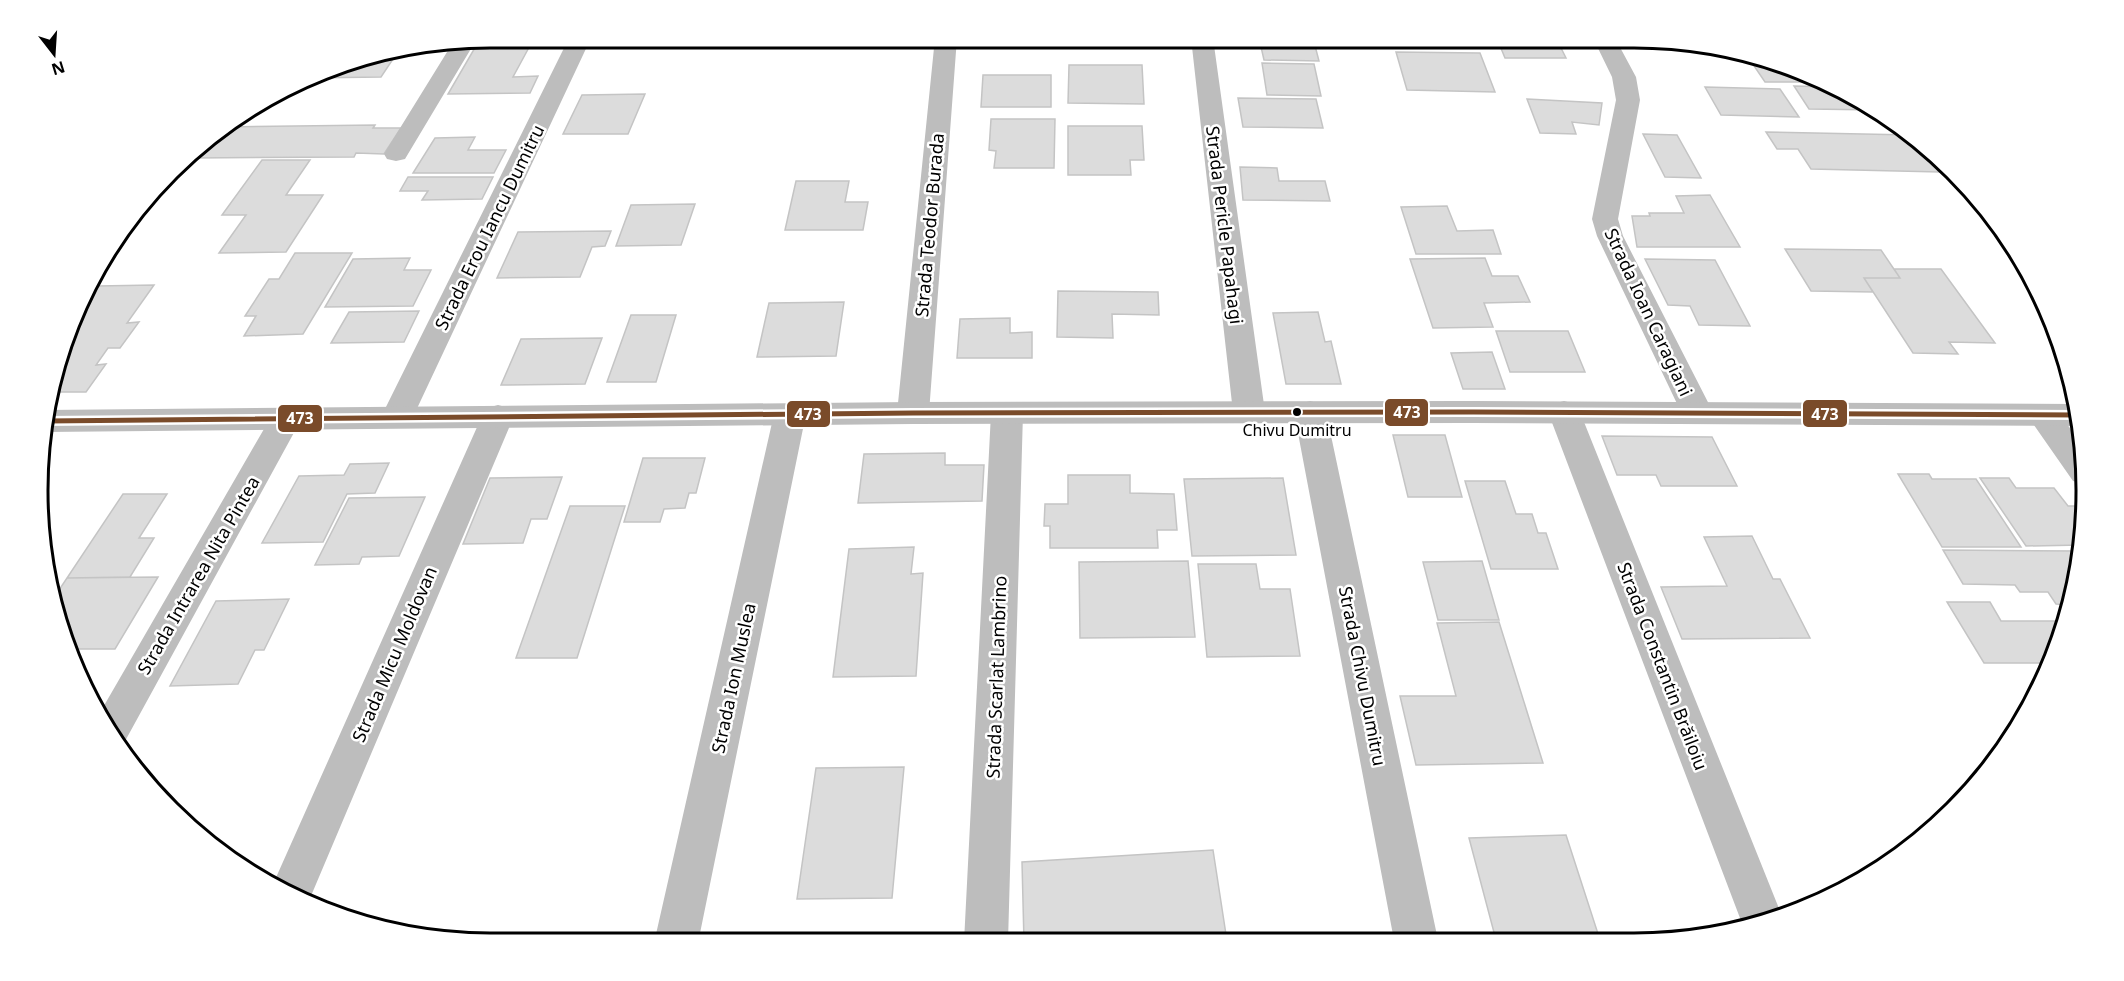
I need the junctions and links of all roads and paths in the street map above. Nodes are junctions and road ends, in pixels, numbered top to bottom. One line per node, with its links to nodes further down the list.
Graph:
1 (575, 48): 17 (street, Strada Erou Iancu Dumitru)
2 (945, 48): 11 (street, Strada Teodor Burada)
3 (1203, 48): 7 (street, Strada Pericle Papahagi)
4 (1609, 48): 10 (street, Strada Ioan Caragiani)
5 (460, 49): 6 (street)
6 (396, 154)
7 (1249, 412): 8 (street); 12 (street)
8 (1310, 412): 9 (street); 26 (street, Strada Chivu Dumitru)
9 (1564, 412): 10 (street); 23 (street, Strada Constantin Brăiloiu)
10 (1696, 412): 14 (street)
11 (913, 413): 12 (street); 13 (street)
12 (1007, 413): 25 (street, Strada Scarlat Lambrino)
13 (790, 414): 16 (street); 24 (street, Strada Ion Muslea)
14 (2043, 415): 15 (street); 20 (street)
15 (2069, 415)
16 (498, 416): 17 (street); 22 (street, Strada Micu Moldovan)
17 (397, 417): 18 (street)
18 (286, 418): 19 (street); 21 (street, Strada Intrarea Nita Pintea)
19 (54, 421)
20 (2075, 458)
21 (114, 723)
22 (294, 886)
23 (1760, 914)
24 (678, 933)
25 (986, 933)
26 (1415, 933)

